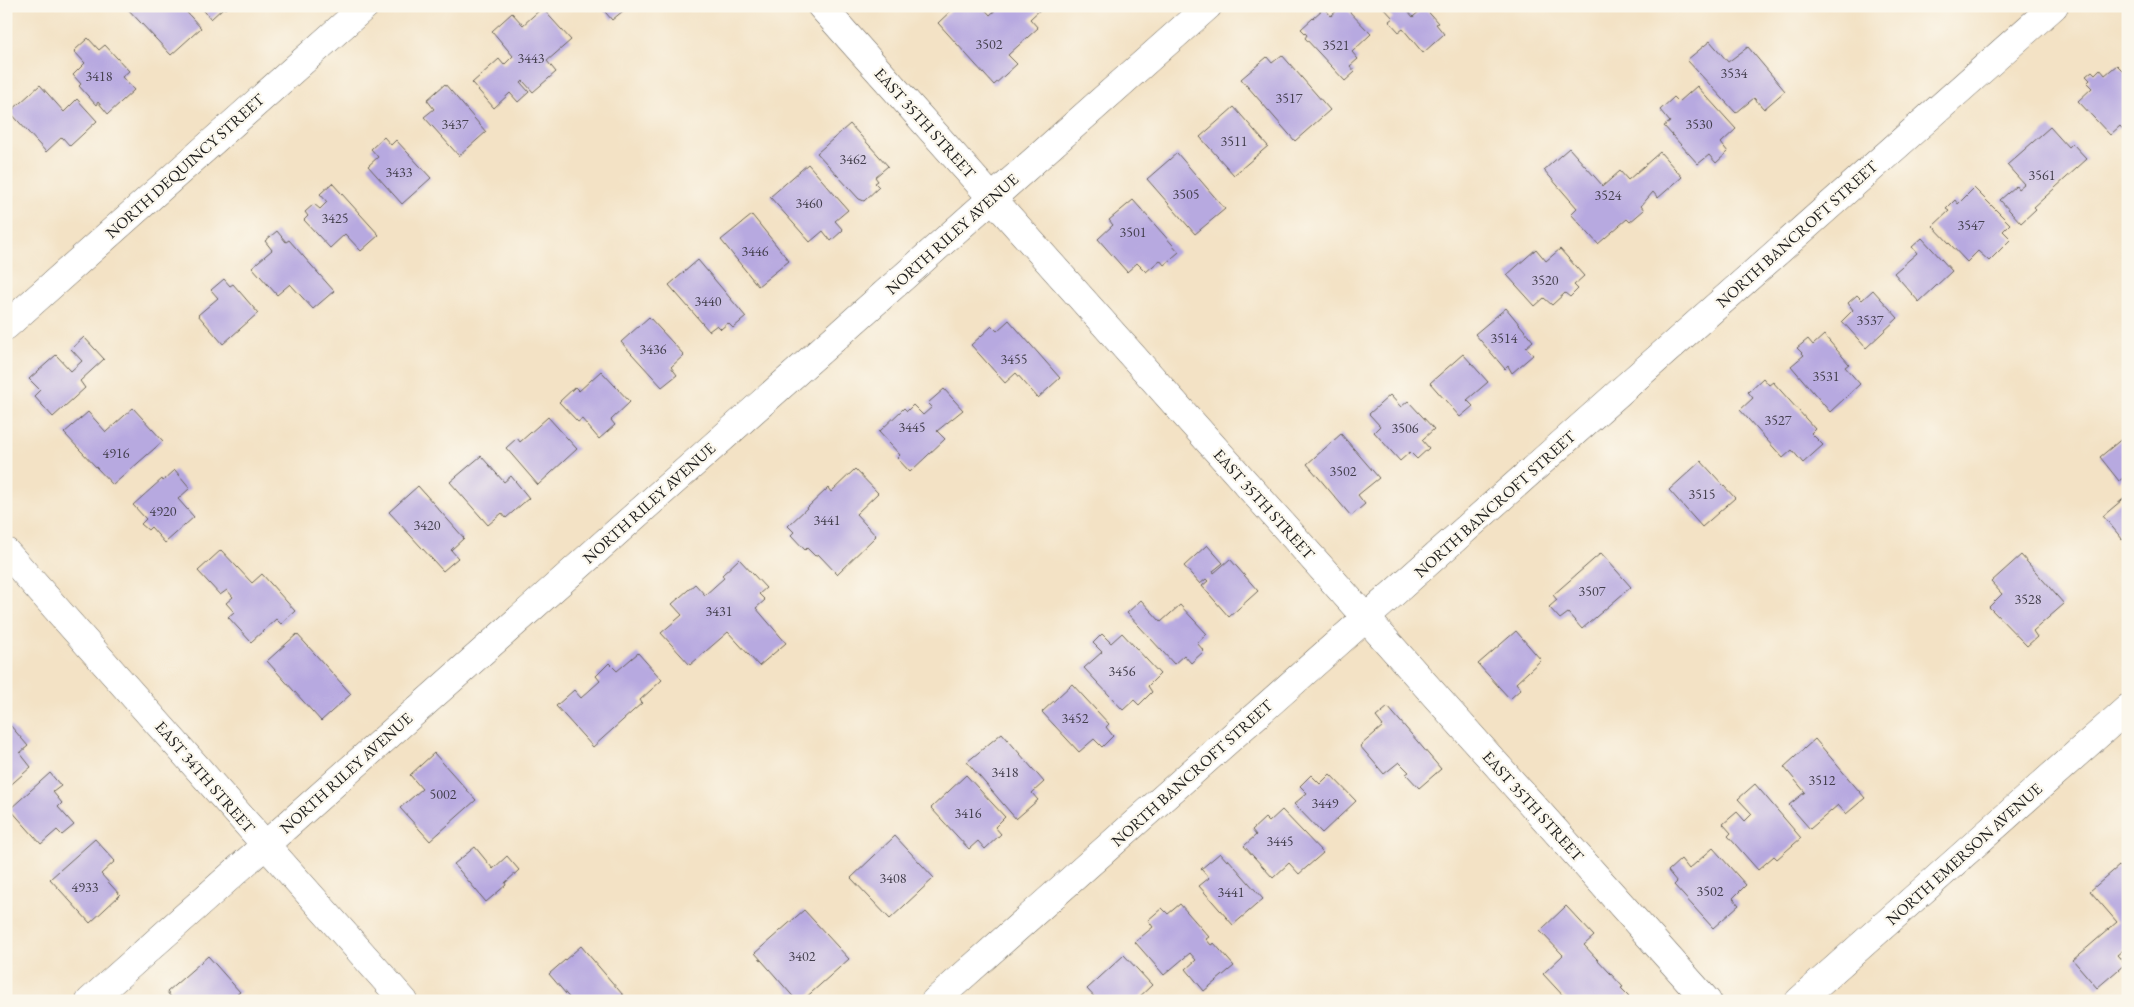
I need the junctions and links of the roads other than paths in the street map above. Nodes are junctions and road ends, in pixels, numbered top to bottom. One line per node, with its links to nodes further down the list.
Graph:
1 (365, 6): 6 (street, NORTH DEQUINCY STREET)
2 (821, 6): 5 (street, EAST 35TH STREET)
3 (1208, 6): 5 (street, NORTH RILEY AVENUE)
4 (2054, 6): 8 (street, NORTH BANCROFT STREET)
5 (992, 198): 8 (street, EAST 35TH STREET); 10 (street, NORTH RILEY AVENUE)
6 (6, 326)
7 (6, 552): 10 (street, EAST 34TH STREET)
8 (1366, 619): 13 (street, NORTH BANCROFT STREET); 14 (street, EAST 35TH STREET)
9 (2128, 708): 15 (street, NORTH EMERSON AVENUE)
10 (265, 845): 11 (street, NORTH RILEY AVENUE); 12 (street, EAST 34TH STREET)
11 (90, 1001)
12 (404, 1001)
13 (935, 1001)
14 (1707, 1001)
15 (1799, 1001)

